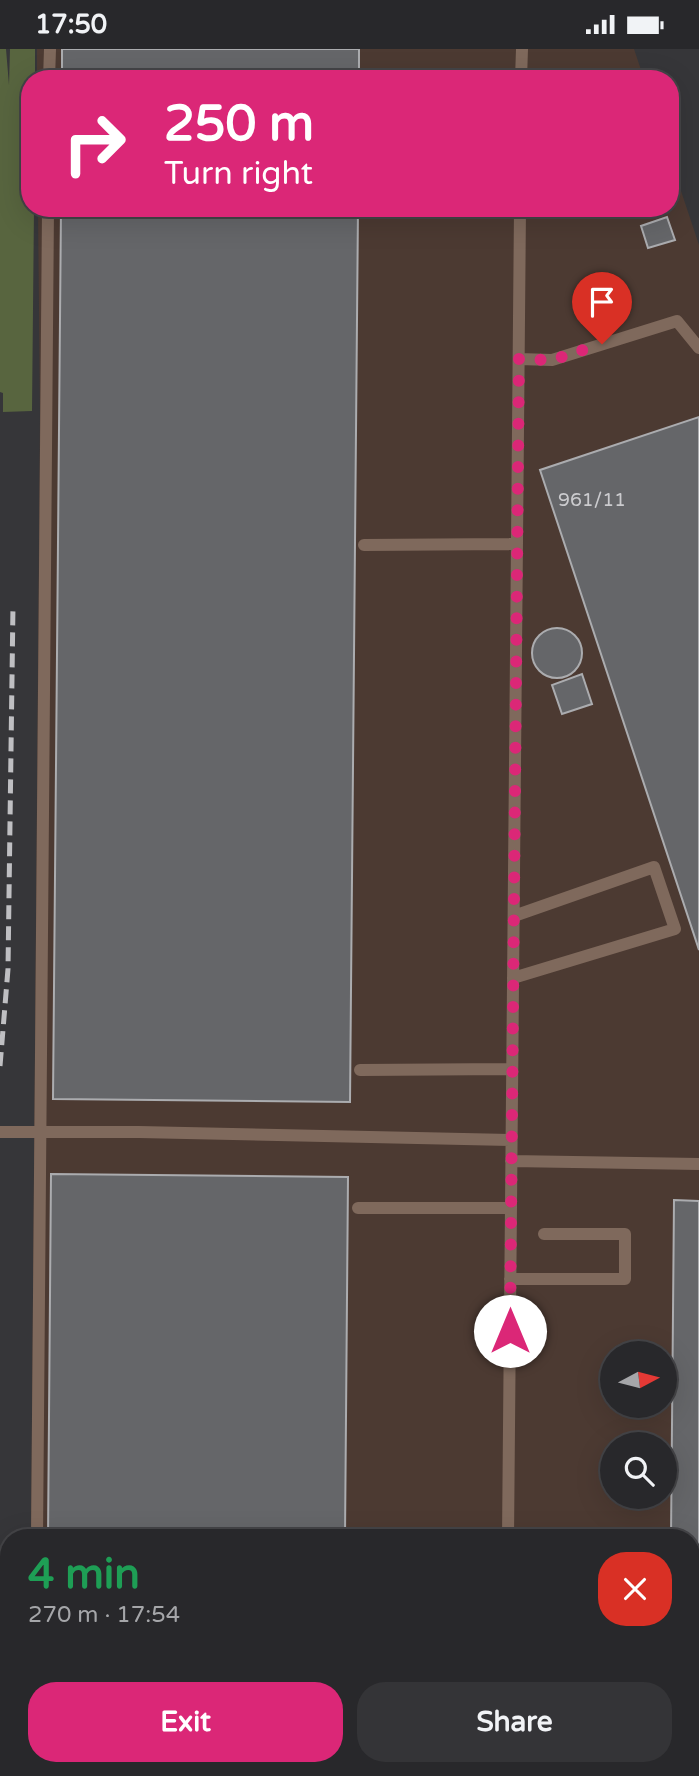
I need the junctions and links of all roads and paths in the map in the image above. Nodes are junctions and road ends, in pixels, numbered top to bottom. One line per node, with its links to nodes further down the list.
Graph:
1 (50, 49): 3 (lane)
2 (522, 49): 4 (lane)
3 (50, 70)
4 (521, 70)
5 (48, 217): 16 (lane)
6 (520, 217): 8 (lane)
7 (699, 348): 8 (lane)
8 (519, 359): 9 (lane)
9 (517, 544): 10 (lane); 11 (lane)
10 (364, 545)
11 (514, 916): 12 (lane); 12 (lane)
12 (513, 978): 13 (lane)
13 (512, 1069): 14 (lane); 17 (lane)
14 (360, 1070)
15 (0, 1132): 16 (lane)
16 (41, 1132): 17 (lane); 24 (lane)
17 (511, 1140): 18 (lane)
18 (511, 1161): 19 (lane); 21 (lane)
19 (699, 1164)
20 (358, 1207): 21 (lane)
21 (511, 1208): 23 (lane)
22 (544, 1234): 23 (lane)
23 (510, 1279): 25 (lane)
24 (37, 1529)
25 (508, 1529)

